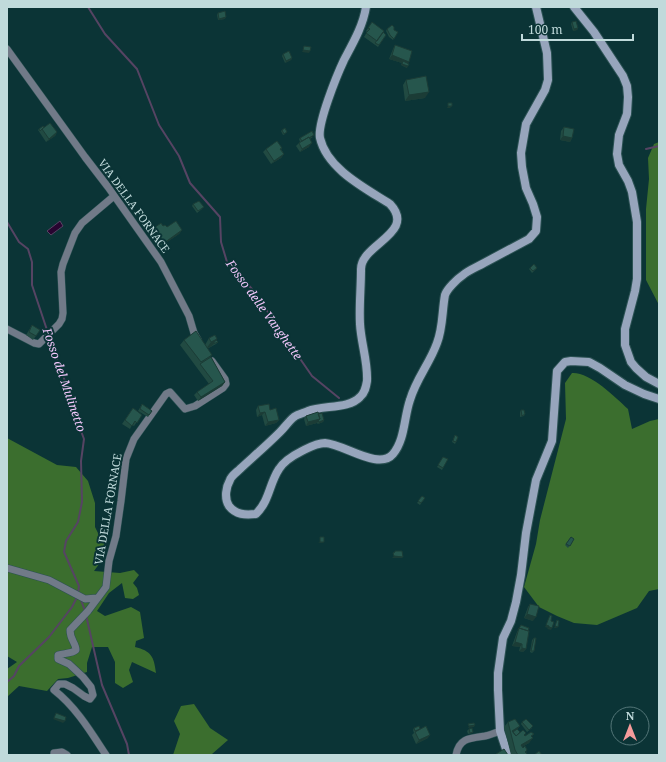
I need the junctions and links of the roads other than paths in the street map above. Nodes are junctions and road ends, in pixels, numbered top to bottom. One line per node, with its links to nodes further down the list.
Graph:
1 (366, 7): 2 (main road)
2 (536, 7)
3 (574, 7): 9 (main road)
4 (7, 49): 5 (street, VIA DELLA FORNACE)
5 (114, 196): 6 (street); 7 (street, VIA DELLA FORNACE)
6 (7, 329)
7 (202, 347)
8 (206, 353): 12 (street, VIA DELLA FORNACE)
9 (659, 384)
10 (659, 399): 13 (main road)
11 (7, 568): 12 (street)
12 (97, 598): 16 (street, VIA DELLA FORNACE)
13 (500, 731): 17 (street); 18 (main road)
14 (54, 755): 15 (street)
15 (67, 755)
16 (106, 755)
17 (456, 755)
18 (508, 755)

